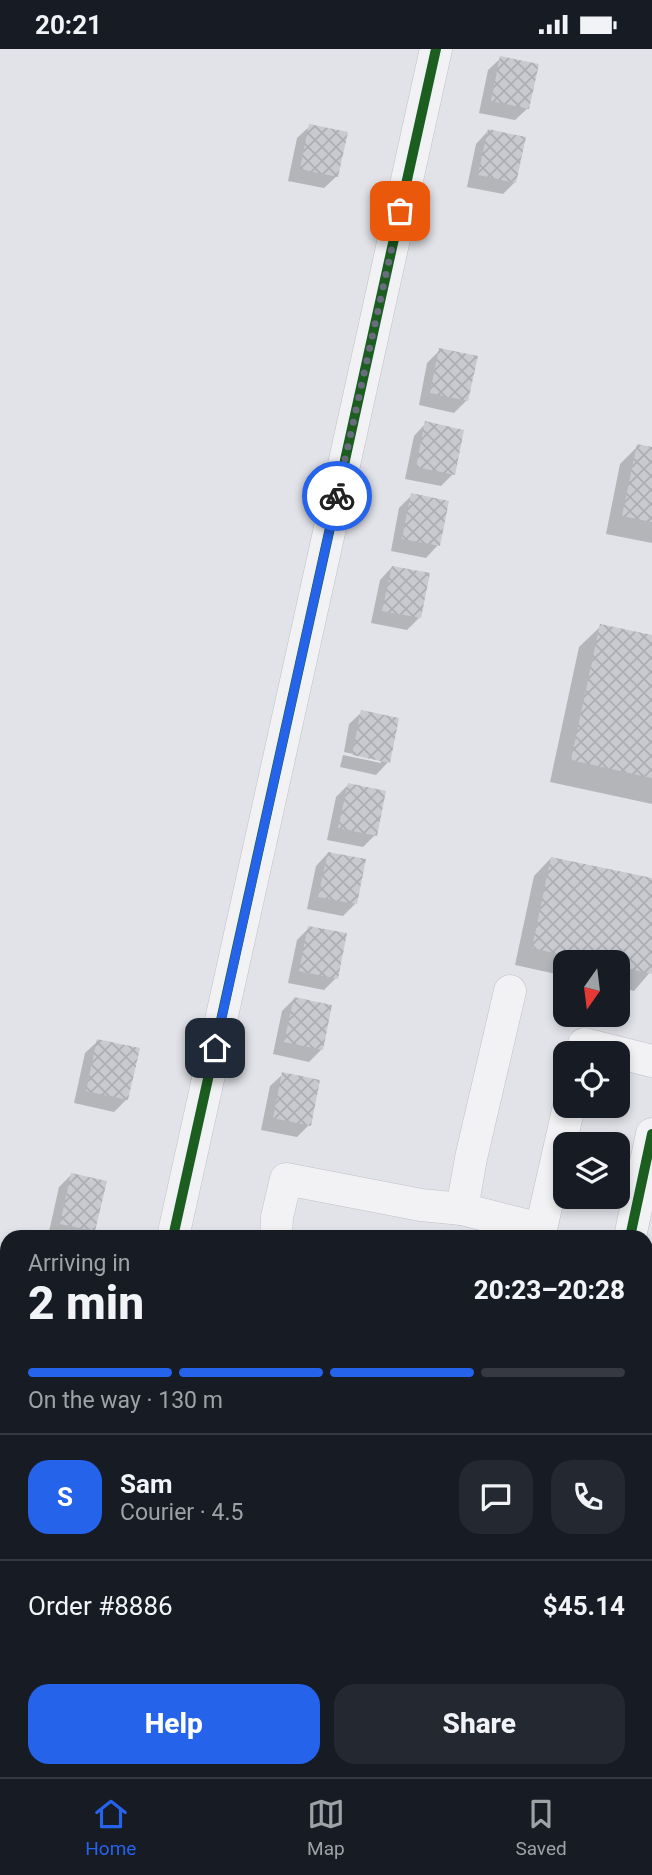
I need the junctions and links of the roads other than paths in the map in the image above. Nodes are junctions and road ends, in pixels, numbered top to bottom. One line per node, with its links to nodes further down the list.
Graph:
1 (436, 49): 8 (street)
2 (510, 991): 7 (street)
3 (630, 1056): 4 (street)
4 (652, 1061)
5 (566, 1118): 11 (street)
6 (652, 1134): 12 (street)
7 (462, 1209): 9 (street); 10 (street)
8 (175, 1230)
9 (276, 1230)
10 (531, 1230)
11 (542, 1230)
12 (631, 1230)

